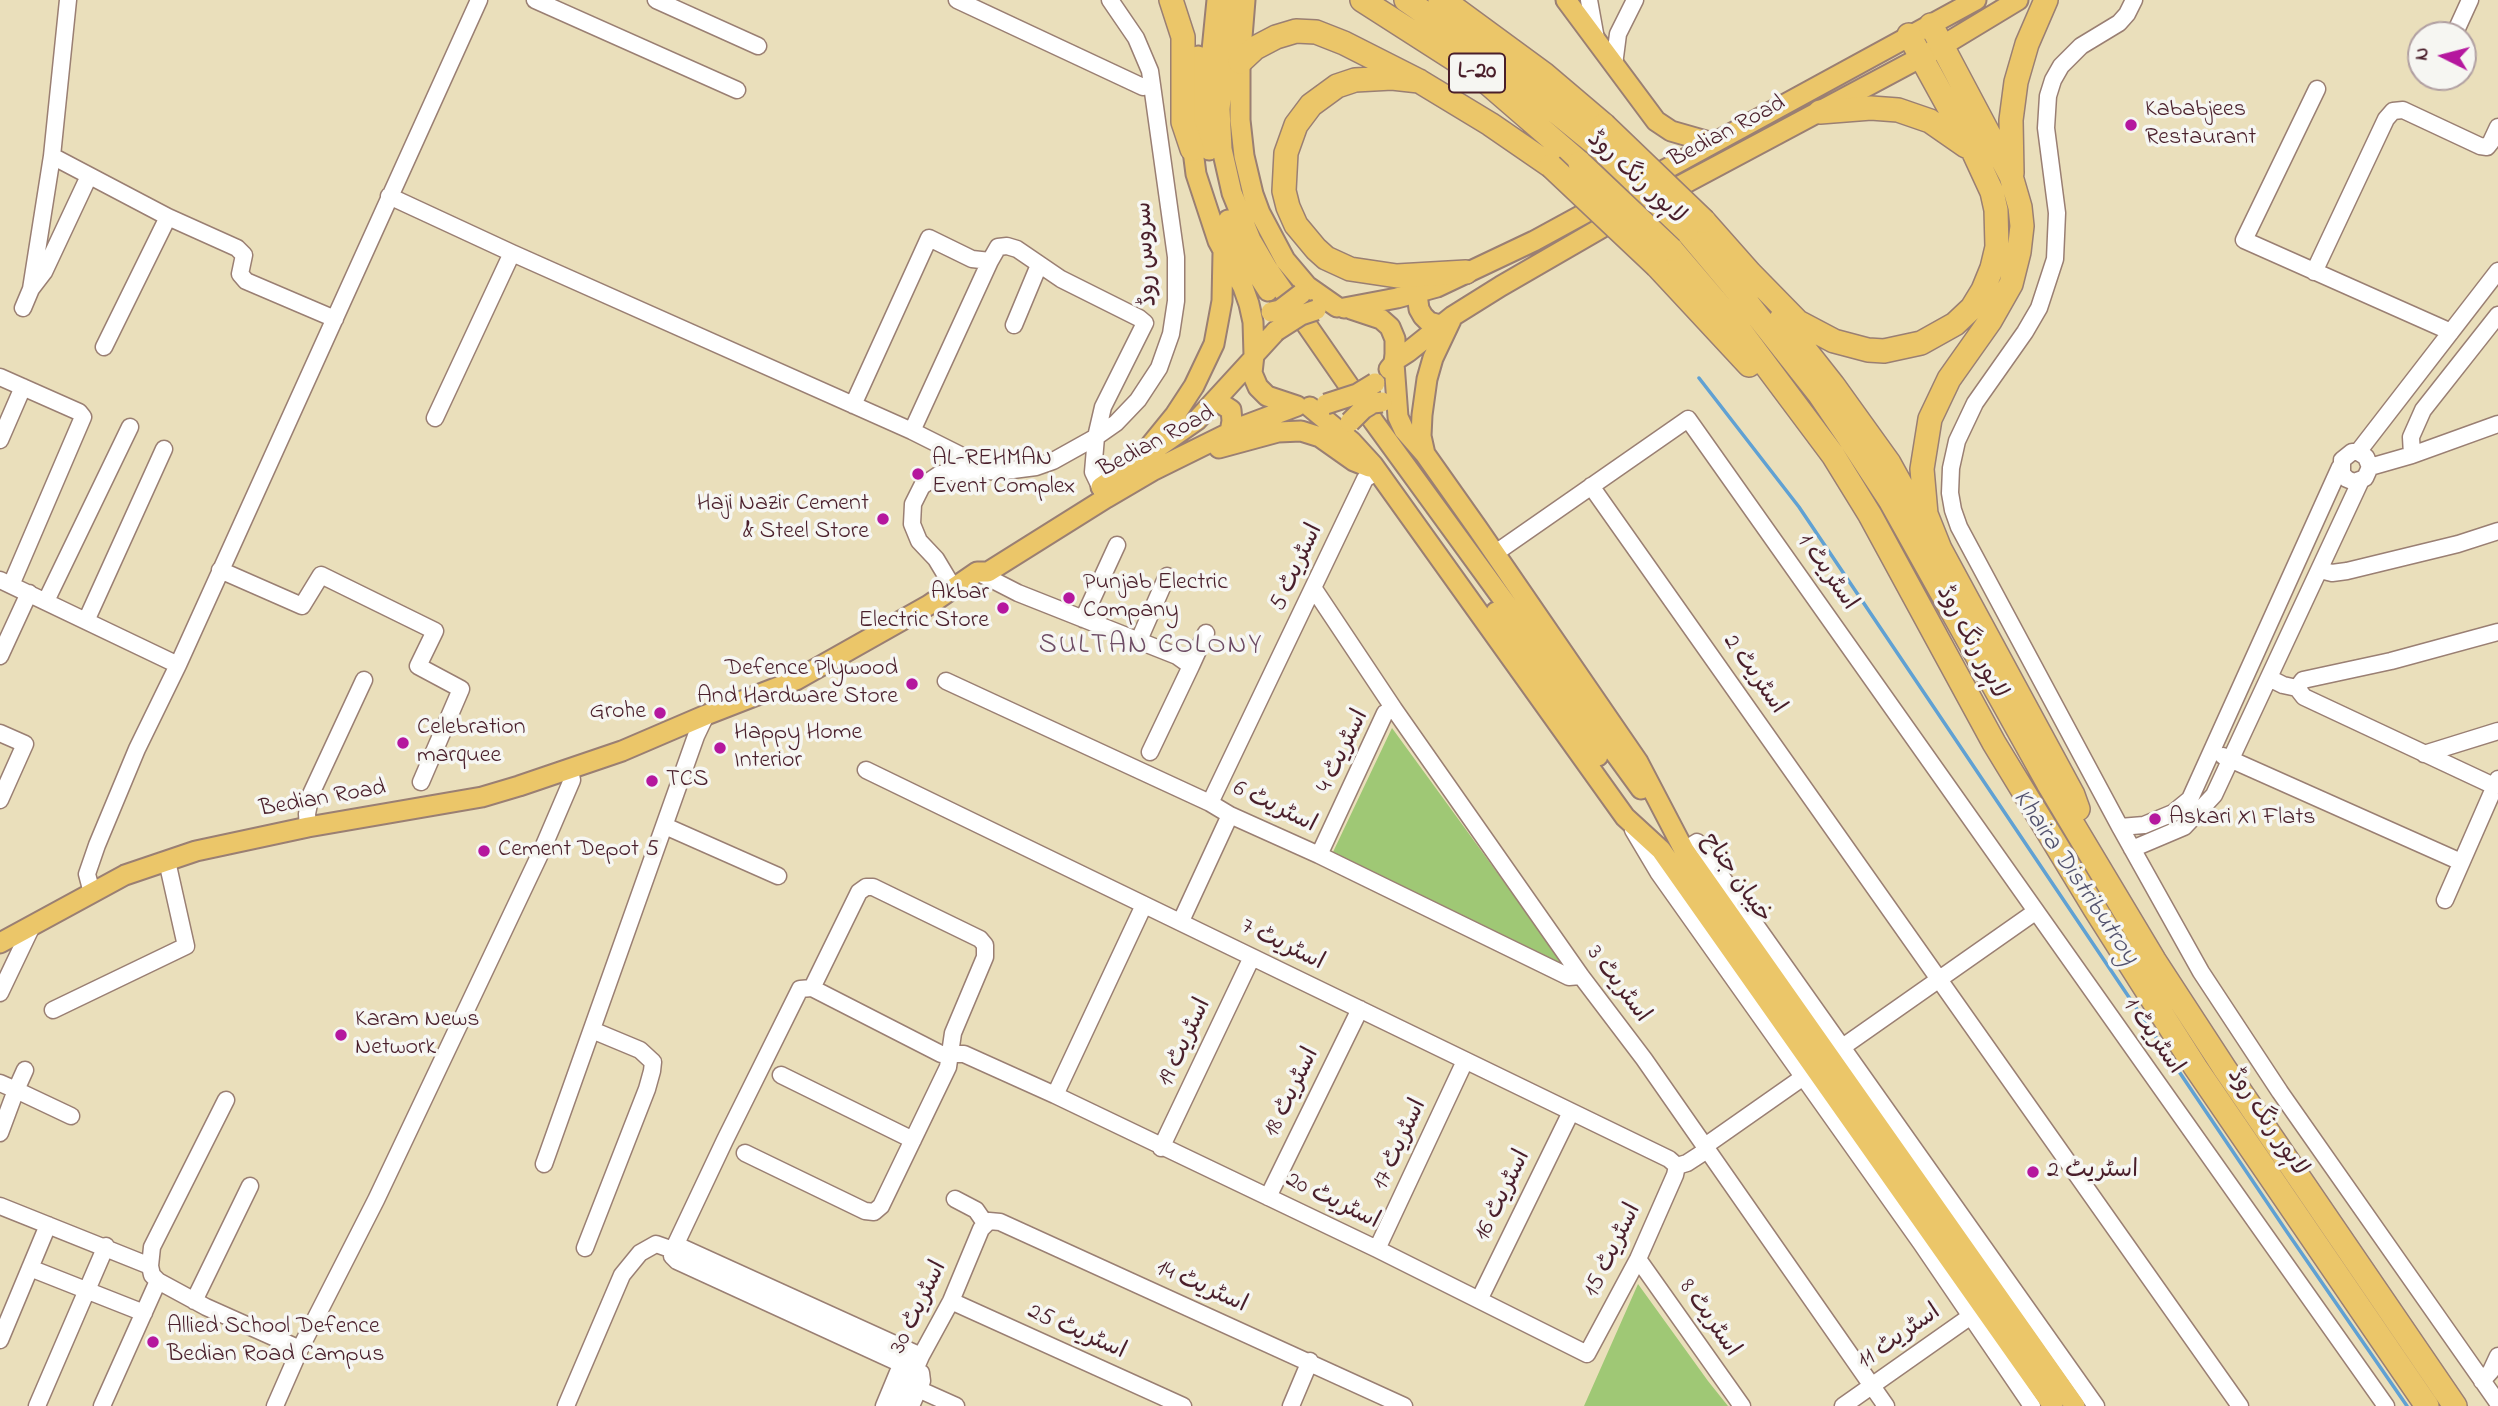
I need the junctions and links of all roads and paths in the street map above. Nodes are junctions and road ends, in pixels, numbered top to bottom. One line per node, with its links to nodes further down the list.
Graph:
1 (68, 0): 45 (street)
2 (479, 0): 48 (street)
3 (535, 0): 38 (street)
4 (656, 0): 30 (street)
5 (957, 0): 36 (street)
6 (1110, 0): 36 (street, سروس روڈ)
7 (1162, 0): 28 (highway)
8 (1171, 0): 28 (highway)
9 (1180, 0): 28 (highway)
10 (1205, 0): 43 (main road)
11 (1217, 0): 144 (main road)
12 (1231, 0): 145 (main road)
13 (1245, 0): 33 (main road)
14 (1362, 0): 53 (highway, لاہور رنگ روڈ / L-20, bridge)
15 (1406, 0): 41 (highway, لاہور رنگ روڈ / L-20)
16 (1566, 0): 29 (main road)
17 (1589, 0): 29 (street)
18 (1635, 0): 34 (street)
19 (1976, 0): 26 (main road, Bedian Road)
20 (2018, 0): 31 (main road, Bedian Road)
21 (2046, 0): 47 (highway)
22 (2134, 0): 142 (street)
23 (2470, 0): 25 (street)
24 (1445, 2): 41 (highway)
25 (2460, 21)
26 (1931, 24): 27 (main road, Bedian Road); 31 (highway)
27 (1909, 36): 32 (highway); 42 (main road, Bedian Road)
28 (1184, 37): 43 (highway)
29 (1596, 41): 34 (main road)
30 (758, 46)
31 (1942, 46): 32 (main road, Bedian Road); 47 (highway)
32 (1921, 57): 39 (main road, Bedian Road); 44 (highway)
33 (1240, 62): 35 (highway); 50 (main road)
34 (1614, 65): 42 (main road)
35 (1419, 81): 53 (highway, bridge); 58 (highway)
36 (1152, 85): 86 (street, سروس روڈ)
37 (2317, 89): 60 (street)
38 (737, 90)
39 (1820, 112): 44 (highway); 68 (main road, Bedian Road)
40 (2498, 127): 60 (street)
41 (1601, 135): 51 (highway, لاہور رنگ روڈ / L-20, bridge)
42 (1713, 143): 58 (main road, Bedian Road)
43 (1192, 149): 54 (main road)
44 (1974, 153): 59 (highway)
45 (51, 156): 46 (street); 62 (street)
46 (89, 176): 49 (street); 62 (street)
47 (2011, 176): 101 (highway)
48 (389, 196): 52 (street); 67 (street)
49 (168, 217): 67 (street); 72 (street)
50 (1267, 226): 65 (main road); 69 (main road, bridge)
51 (1695, 226): 59 (highway); 150 (highway, لاہور رنگ روڈ / L-20)
52 (512, 253): 78 (street); 81 (street)
53 (1664, 257): 237 (highway, لاہور رنگ روڈ / L-20)
54 (1227, 259): 69 (main road); 73 (main road); 92 (main road)
55 (990, 261): 56 (street); 78 (street); 84 (street)
56 (1039, 265): 70 (street); 86 (street)
57 (2498, 271): 71 (street)
58 (1466, 272): 63 (main road, Bedian Road)
59 (1750, 272): 101 (highway)
60 (2314, 272): 71 (street)
61 (2498, 288): 93 (street)
62 (31, 289): 64 (street)
63 (1417, 294): 65 (main road, Bedian Road); 68 (main road)
64 (23, 308)
65 (1341, 308): 69 (main road, bridge); 74 (main road)
66 (2498, 315): 91 (street)
67 (335, 319): 103 (street)
68 (1446, 320): 74 (main road, Bedian Road); 90 (main road)
69 (1273, 322): 73 (main road)
70 (1014, 325)
71 (2451, 332): 93 (street)
72 (104, 347)
73 (1253, 357): 77 (main road); 79 (main road)
74 (1394, 362): 79 (main road, bridge); 80 (main road, خیبان جناح)
75 (0, 377): 76 (street)
76 (23, 387): 87 (street); 107 (street)
77 (1217, 401): 85 (main road); 92 (main road)
78 (853, 405): 84 (street)
79 (1311, 406): 85 (main road, Bedian Road); 95 (main road, خیبان جناح)
80 (1398, 417): 90 (main road, خیبان جناح); 95 (main road, bridge)
81 (435, 418)
82 (2498, 424): 91 (street)
83 (130, 427): 111 (street)
84 (912, 431): 96 (street)
85 (1230, 432): 88 (main road, Bedian Road)
86 (1096, 437): 96 (street, سروس روڈ); 98 (street)
87 (0, 439)
88 (1200, 448): 95 (main road); 98 (main road, Bedian Road)
89 (164, 449): 113 (street)
90 (1425, 454): 102 (main road, خیبان جناح)
91 (2412, 455): 93 (street)
92 (1135, 464): 98 (main road)
93 (2364, 464): 94 (street); 94 (street); 104 (street)
94 (2340, 467): 128 (street)
95 (1375, 468): 109 (street, اسٹریٹ 5); 139 (main road, خیبان جناح)
96 (966, 472): 108 (street, سروس روڈ)
97 (1591, 485): 102 (street); 154 (street, اسٹریٹ 1); 160 (street, اسٹریٹ 2)
98 (1103, 492): 105 (main road, Bedian Road)
99 (2498, 531): 104 (street)
100 (1117, 545): 112 (street)
101 (1940, 549): 150 (highway)
102 (1494, 554): 145 (main road, خیبان جناح)
103 (220, 570): 118 (street); 134 (street)
104 (2320, 570): 120 (street)
105 (977, 572): 108 (main road, Bedian Road); 112 (street)
106 (1167, 576): 116 (street)
107 (4, 584): 110 (street)
108 (954, 589): 125 (main road, Bedian Road)
109 (1314, 589): 124 (street, اسٹریٹ 3); 137 (street, اسٹریٹ 5)
110 (29, 593): 111 (street); 117 (street)
111 (46, 601): 113 (street)
112 (1083, 619): 116 (street)
113 (86, 621): 118 (street)
114 (2498, 632): 123 (street)
115 (1206, 633): 119 (street)
116 (1139, 640): 119 (street)
117 (0, 656)
118 (178, 665): 151 (street)
119 (1191, 666): 129 (street)
120 (2269, 678): 123 (street); 131 (street)
121 (364, 680): 141 (street)
122 (946, 681): 137 (street, اسٹریٹ 6)
123 (2297, 688): 130 (street)
124 (1394, 709): 146 (street, اسٹریٹ 4); 159 (street, اسٹریٹ 3)
125 (706, 715): 132 (main road, Bedian Road); 140 (street)
126 (2498, 731): 130 (street)
127 (0, 733): 136 (street)
128 (2211, 750): 131 (street); 142 (street)
129 (1150, 752)
130 (2424, 754): 135 (street)
131 (2231, 761): 143 (street); 148 (street)
132 (570, 770): 141 (main road, Bedian Road); 205 (street)
133 (866, 770): 153 (street, اسٹریٹ 7)
134 (421, 782)
135 (2496, 782): 148 (street)
136 (0, 800)
137 (1210, 803): 138 (street, اسٹریٹ 6)
138 (1230, 815): 146 (street, اسٹریٹ 6); 155 (street)
139 (1625, 817): 144 (main road, خیبان جناح); 168 (street)
140 (665, 826): 149 (street); 165 (street)
141 (308, 827): 147 (main road, Bedian Road)
142 (2120, 827): 143 (street)
143 (2132, 849): 211 (street)
144 (1661, 850): 168 (main road, خیبان جناح)
145 (1684, 850): 168 (main road, خیبان جناح)
146 (1319, 855): 159 (street, اسٹریٹ 6)
147 (167, 861): 151 (main road, Bedian Road); 164 (street)
148 (2461, 862): 152 (street)
149 (778, 876)
150 (2107, 884): 238 (highway, لاہور رنگ روڈ / L-20)
151 (92, 893): 156 (main road, Bedian Road)
152 (2445, 900)
153 (1144, 905): 155 (street, اسٹریٹ 7); 173 (street)
154 (2035, 912): 160 (street); 236 (street, اسٹریٹ 1)
155 (1181, 921): 158 (street, اسٹریٹ 7)
156 (33, 926): 157 (main road, Bedian Road); 162 (street)
157 (0, 943)
158 (1252, 957): 163 (street, اسٹریٹ 7); 179 (street, اسٹریٹ 19)
159 (1581, 976): 180 (street, اسٹریٹ 3)
160 (1940, 979): 168 (street); 235 (street, اسٹریٹ 2)
161 (811, 988): 166 (street, اسٹریٹ 20); 166 (street); 193 (street)
162 (0, 993)
163 (1360, 1009): 167 (street, اسٹریٹ 7); 185 (street, اسٹریٹ 18)
164 (53, 1010)
165 (592, 1030): 182 (street); 191 (street)
166 (951, 1052): 173 (street, اسٹریٹ 20); 178 (street)
167 (1465, 1061): 175 (street, اسٹریٹ 7); 192 (street, اسٹریٹ 17)
168 (1823, 1062): 180 (street); 202 (main road, خیبان جناح); 233 (main road, خیبان جناح); 234 (street)
169 (25, 1070): 172 (street)
170 (781, 1075): 178 (street)
171 (0, 1083): 172 (street)
172 (16, 1090): 176 (street); 177 (street)
173 (1055, 1096): 179 (street, اسٹریٹ 20)
174 (226, 1100): 195 (street)
175 (1571, 1112): 183 (street, اسٹریٹ 7); 199 (street, اسٹریٹ 16)
176 (71, 1116)
177 (0, 1133)
178 (913, 1140): 181 (street)
179 (1161, 1148): 185 (street, اسٹریٹ 20)
180 (1706, 1148): 183 (street); 212 (street, اسٹریٹ 3)
181 (745, 1153)
182 (544, 1164)
183 (1676, 1166): 194 (street, اسٹریٹ 15)
184 (250, 1186): 200 (street)
185 (1268, 1197): 192 (street, اسٹریٹ 20)
186 (955, 1199): 189 (street)
187 (0, 1206): 188 (street)
188 (48, 1224): 190 (street); 196 (street)
189 (983, 1226): 201 (street, اسٹریٹ 30); 209 (street, اسٹریٹ 14)
190 (106, 1246): 195 (street); 198 (street)
191 (585, 1248)
192 (1377, 1249): 199 (street, اسٹریٹ 20)
193 (673, 1250): 210 (street); 219 (street)
194 (1638, 1259): 206 (street, اسٹریٹ 15); 228 (street, اسٹریٹ 8)
195 (150, 1266): 197 (street)
196 (30, 1268): 198 (street); 204 (street)
197 (158, 1281): 200 (street); 203 (street)
198 (87, 1290): 203 (street); 216 (street)
199 (1479, 1300): 206 (street, اسٹریٹ 20)
200 (194, 1301): 205 (street)
201 (951, 1301): 210 (street, اسٹریٹ 30); 225 (street, اسٹریٹ 25)
202 (1977, 1311): 212 (street, اسٹریٹ 11); 231 (street); 232 (main road, خیبان جناح)
203 (144, 1313): 217 (street)
204 (0, 1340)
205 (300, 1349): 218 (street)
206 (1587, 1354)
207 (2498, 1356): 211 (street)
208 (872, 1358): 210 (street)
209 (1310, 1361): 214 (street, اسٹریٹ 14); 226 (street)
210 (907, 1362): 213 (street); 220 (street); 221 (street, اسٹریٹ 30); 222 (street, اسٹریٹ 30)
211 (2482, 1381): 215 (street)
212 (1872, 1386): 229 (street, اسٹریٹ 11); 230 (street, اسٹریٹ 3)
213 (918, 1389): 223 (street); 224 (street)
214 (1377, 1400): 227 (street, اسٹریٹ 14)
215 (2498, 1403)
216 (37, 1406)
217 (102, 1406)
218 (275, 1406)
219 (566, 1406)
220 (873, 1406)
221 (884, 1406)
222 (899, 1406)
223 (911, 1406)
224 (956, 1406)
225 (1183, 1406)
226 (1291, 1406)
227 (1404, 1406)
228 (1742, 1406)
229 (1843, 1406)
230 (1886, 1406)
231 (2032, 1406)
232 (2053, 1406)
233 (2075, 1406)
234 (2096, 1406)
235 (2240, 1406)
236 (2386, 1406)
237 (2427, 1406)
238 (2455, 1406)

